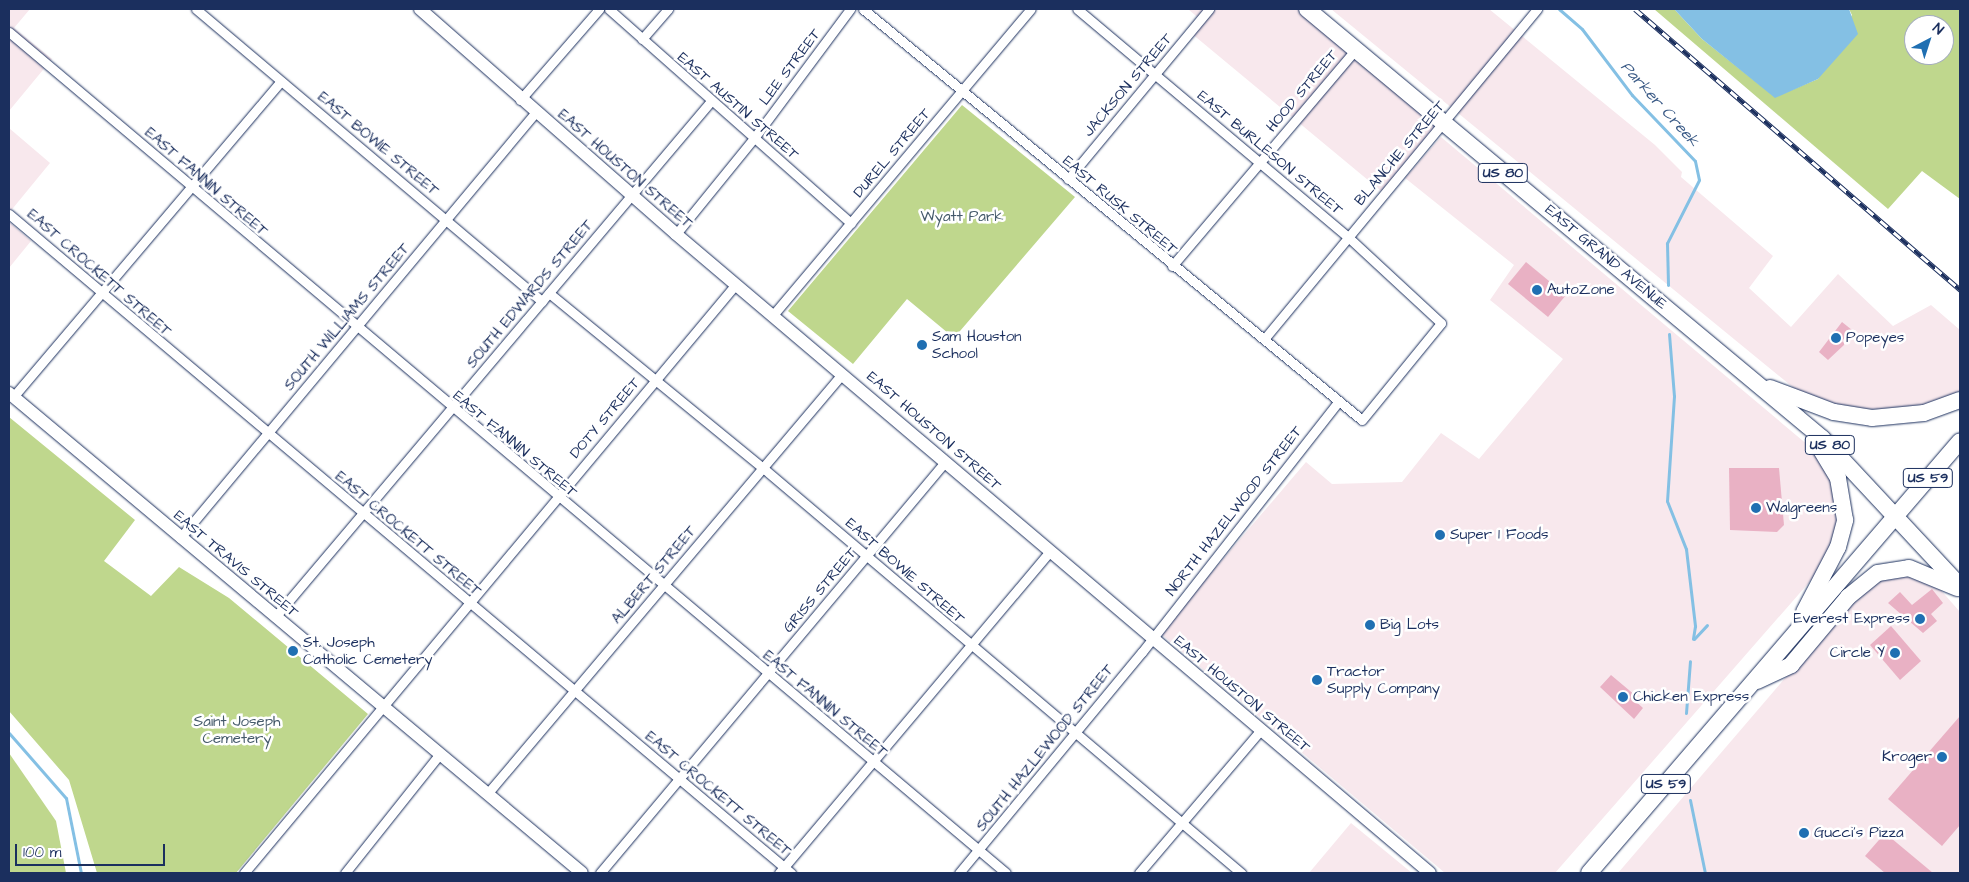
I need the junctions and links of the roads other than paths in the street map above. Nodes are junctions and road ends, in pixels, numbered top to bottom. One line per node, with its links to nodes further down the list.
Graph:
1 (196, 9): 17 (street, EAST BOWIE STREET)
2 (420, 9): 19 (main road, EAST HOUSTON STREET)
3 (599, 9): 19 (street)
4 (608, 9): 14 (street, EAST AUSTIN STREET)
5 (668, 9): 14 (street)
6 (850, 9): 23 (street, LEE STREET)
7 (863, 9): 18 (street, EAST RUSK STREET)
8 (1031, 9): 18 (street, DUREL STREET)
9 (1077, 9): 16 (street, EAST BURLESON STREET)
10 (1209, 9): 16 (street, JACKSON STREET)
11 (1307, 9): 15 (highway, EAST GRAND AVENUE / US 80)
12 (1537, 9): 22 (street, BLANCHE STREET)
13 (9, 32): 26 (street, EAST FANNIN STREET)
14 (642, 39): 20 (street, EAST AUSTIN STREET)
15 (1356, 49): 22 (highway, EAST GRAND AVENUE / US 80); 24 (street, HOOD STREET)
16 (1154, 75): 24 (street, EAST BURLESON STREET); 25 (street, JACKSON STREET)
17 (281, 81): 26 (street); 29 (street, EAST BOWIE STREET)
18 (962, 92): 25 (street, EAST RUSK STREET); 30 (street, DUREL STREET)
19 (520, 100): 21 (main road, EAST HOUSTON STREET)
20 (711, 101): 23 (street, EAST AUSTIN STREET); 27 (street, SOUTH EDWARDS STREET)
21 (535, 113): 27 (main road, EAST HOUSTON STREET); 29 (street, SOUTH WILLIAMS STREET)
22 (1443, 123): 32 (street, BLANCHE STREET); 43 (highway, EAST GRAND AVENUE / US 80)
23 (754, 138): 30 (street, EAST AUSTIN STREET); 31 (street, LEE STREET)
24 (1260, 162): 32 (street, EAST BURLESON STREET); 33 (street, HOOD STREET)
25 (1068, 179): 33 (street, EAST RUSK STREET)
26 (191, 187): 35 (street); 39 (street, EAST FANNIN STREET)
27 (632, 196): 31 (main road, EAST HOUSTON STREET); 36 (street, SOUTH EDWARDS STREET)
28 (9, 214): 35 (street, EAST CROCKETT STREET)
29 (446, 220): 37 (street, EAST BOWIE STREET); 39 (street, SOUTH WILLIAMS STREET)
30 (851, 222): 38 (street, DUREL STREET)
31 (676, 234): 34 (main road, EAST HOUSTON STREET)
32 (1348, 237): 40 (street, BLANCHE STREET); 48 (street, EAST BURLESON STREET)
33 (1172, 266): 40 (street, EAST RUSK STREET)
34 (736, 284): 38 (main road, EAST HOUSTON STREET); 42 (street, DOTY STREET)
35 (102, 293): 44 (street); 50 (street, EAST CROCKETT STREET)
36 (549, 293): 37 (street, SOUTH EDWARDS STREET); 42 (street, EAST BOWIE STREET)
37 (542, 301): 47 (street, SOUTH EDWARDS STREET)
38 (773, 315): 41 (main road, EAST HOUSTON STREET)
39 (355, 328): 47 (street, EAST FANNIN STREET); 50 (street, SOUTH WILLIAMS STREET)
40 (1265, 338): 46 (street, EAST RUSK STREET)
41 (842, 374): 52 (main road, EAST HOUSTON STREET); 53 (street, ALBERT STREET)
42 (656, 380): 53 (street, EAST BOWIE STREET); 54 (street, DOTY STREET)
43 (1758, 383): 45 (highway); 49 (highway, EAST GRAND AVENUE / US 80)
44 (11, 395): 57 (main road, EAST TRAVIS STREET)
45 (1960, 400)
46 (1339, 401): 48 (street, EAST RUSK STREET); 64 (street, NORTH HAZELWOOD STREET)
47 (451, 409): 54 (street, EAST FANNIN STREET); 55 (street, SOUTH EDWARDS STREET)
48 (1362, 420)
49 (1802, 420): 56 (highway, EAST GRAND AVENUE / US 80); 65 (highway)
50 (267, 434): 55 (street, EAST CROCKETT STREET); 57 (street, SOUTH WILLIAMS STREET)
51 (1960, 441): 56 (highway, US 59)
52 (945, 462): 58 (main road, EAST HOUSTON STREET); 59 (street, GRISS STREET)
53 (763, 468): 59 (street, EAST BOWIE STREET); 60 (street, ALBERT STREET)
54 (557, 497): 60 (street, EAST FANNIN STREET); 62 (street, DOTY STREET)
55 (363, 513): 62 (street, EAST CROCKETT STREET); 63 (street, SOUTH EDWARDS STREET)
56 (1896, 515): 61 (highway, US 80); 65 (highway, US 59)
57 (180, 538): 63 (main road, EAST TRAVIS STREET)
58 (1049, 552): 64 (main road, EAST HOUSTON STREET); 66 (street)
59 (866, 556): 66 (street, EAST BOWIE STREET); 67 (street, GRISS STREET)
60 (663, 586): 67 (street, EAST FANNIN STREET); 69 (street, ALBERT STREET)
61 (1960, 588): 68 (highway)
62 (469, 602): 69 (street, EAST CROCKETT STREET); 70 (street, DOTY STREET)
63 (275, 617): 70 (main road, EAST TRAVIS STREET)
64 (1150, 638): 71 (main road, EAST HOUSTON STREET); 72 (street, SOUTH HAZLEWOOD STREET)
65 (1789, 639): 68 (highway, US 59)
66 (970, 645): 72 (street, EAST BOWIE STREET); 74 (street)
67 (768, 674): 74 (street, EAST FANNIN STREET); 75 (street, GRISS STREET)
68 (1751, 684): 89 (highway, US 59)
69 (574, 691): 75 (street, EAST CROCKETT STREET); 76 (street, ALBERT STREET)
70 (380, 707): 73 (main road, EAST TRAVIS STREET); 80 (street, DOTY STREET)
71 (1260, 731): 77 (street); 88 (main road, EAST HOUSTON STREET)
72 (1075, 735): 77 (street, EAST BOWIE STREET); 78 (street, SOUTH HAZLEWOOD STREET)
73 (439, 755): 76 (main road, EAST TRAVIS STREET); 81 (street)
74 (872, 762): 78 (street, EAST FANNIN STREET); 79 (street)
75 (679, 779): 79 (street, EAST CROCKETT STREET); 83 (street, GRISS STREET)
76 (487, 794): 82 (main road, EAST TRAVIS STREET)
77 (1181, 824): 86 (street); 87 (street, EAST BOWIE STREET)
78 (978, 850): 84 (street, SOUTH HAZLEWOOD STREET); 85 (street, EAST FANNIN STREET)
79 (785, 871)
80 (244, 873)
81 (345, 873)
82 (582, 873)
83 (600, 873)
84 (959, 873)
85 (1006, 873)
86 (1139, 873)
87 (1241, 873)
88 (1430, 873)
89 (1589, 873)

